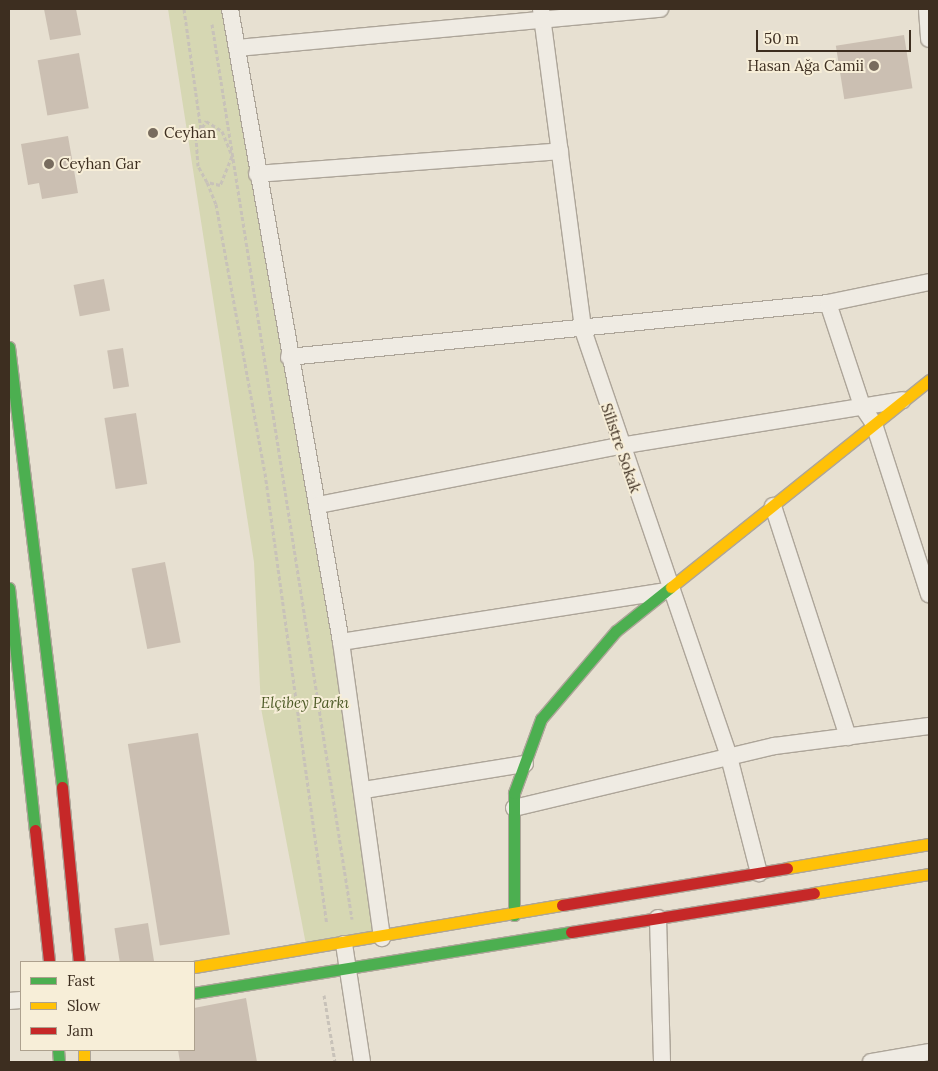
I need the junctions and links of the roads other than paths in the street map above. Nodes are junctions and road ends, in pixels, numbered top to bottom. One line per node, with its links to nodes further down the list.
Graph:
1 (230, 9): 6 (street)
2 (660, 9): 4 (street)
3 (926, 9): 5 (street)
4 (542, 15): 6 (street); 7 (street, Silistre Sokak)
5 (929, 39)
6 (236, 48): 8 (street)
7 (560, 151): 8 (street); 11 (street, Silistre Sokak)
8 (257, 174): 13 (street)
9 (929, 282): 10 (street)
10 (828, 303): 11 (street); 17 (street)
11 (583, 330): 13 (street); 21 (street, Silistre Sokak)
12 (9, 347): 14 (main road)
13 (290, 357): 22 (street)
14 (10, 368): 18 (main road)
15 (929, 380): 16 (main road)
16 (905, 400): 17 (street); 19 (main road)
17 (862, 406): 19 (street); 21 (street)
18 (20, 419): 20 (main road); 42 (main road)
19 (874, 424): 23 (main road); 26 (street)
20 (9, 430)
21 (619, 446): 22 (street); 25 (street, Silistre Sokak)
22 (318, 505): 27 (street)
23 (773, 506): 25 (main road); 29 (street)
24 (9, 588): 41 (main road)
25 (671, 589): 27 (street); 30 (street, Silistre Sokak); 31 (main road)
26 (929, 594)
27 (342, 642): 32 (street)
28 (929, 726): 29 (street)
29 (848, 737): 30 (street)
30 (729, 757): 33 (street); 35 (street, Silistre Sokak)
31 (525, 764): 32 (street); 33 (main road)
32 (364, 790): 39 (street)
33 (514, 808): 37 (main road)
34 (929, 844): 35 (main road)
35 (759, 873): 37 (main road)
36 (929, 874): 38 (main road)
37 (514, 915): 39 (main road)
38 (658, 918): 44 (main road); 48 (street)
39 (382, 938): 40 (main road)
40 (343, 944): 43 (main road); 44 (street)
41 (49, 961)
42 (79, 961)
43 (195, 966)
44 (347, 970): 45 (main road); 47 (street)
45 (195, 993)
46 (929, 1052): 49 (street)
47 (362, 1062)
48 (662, 1062)
49 (871, 1062)

